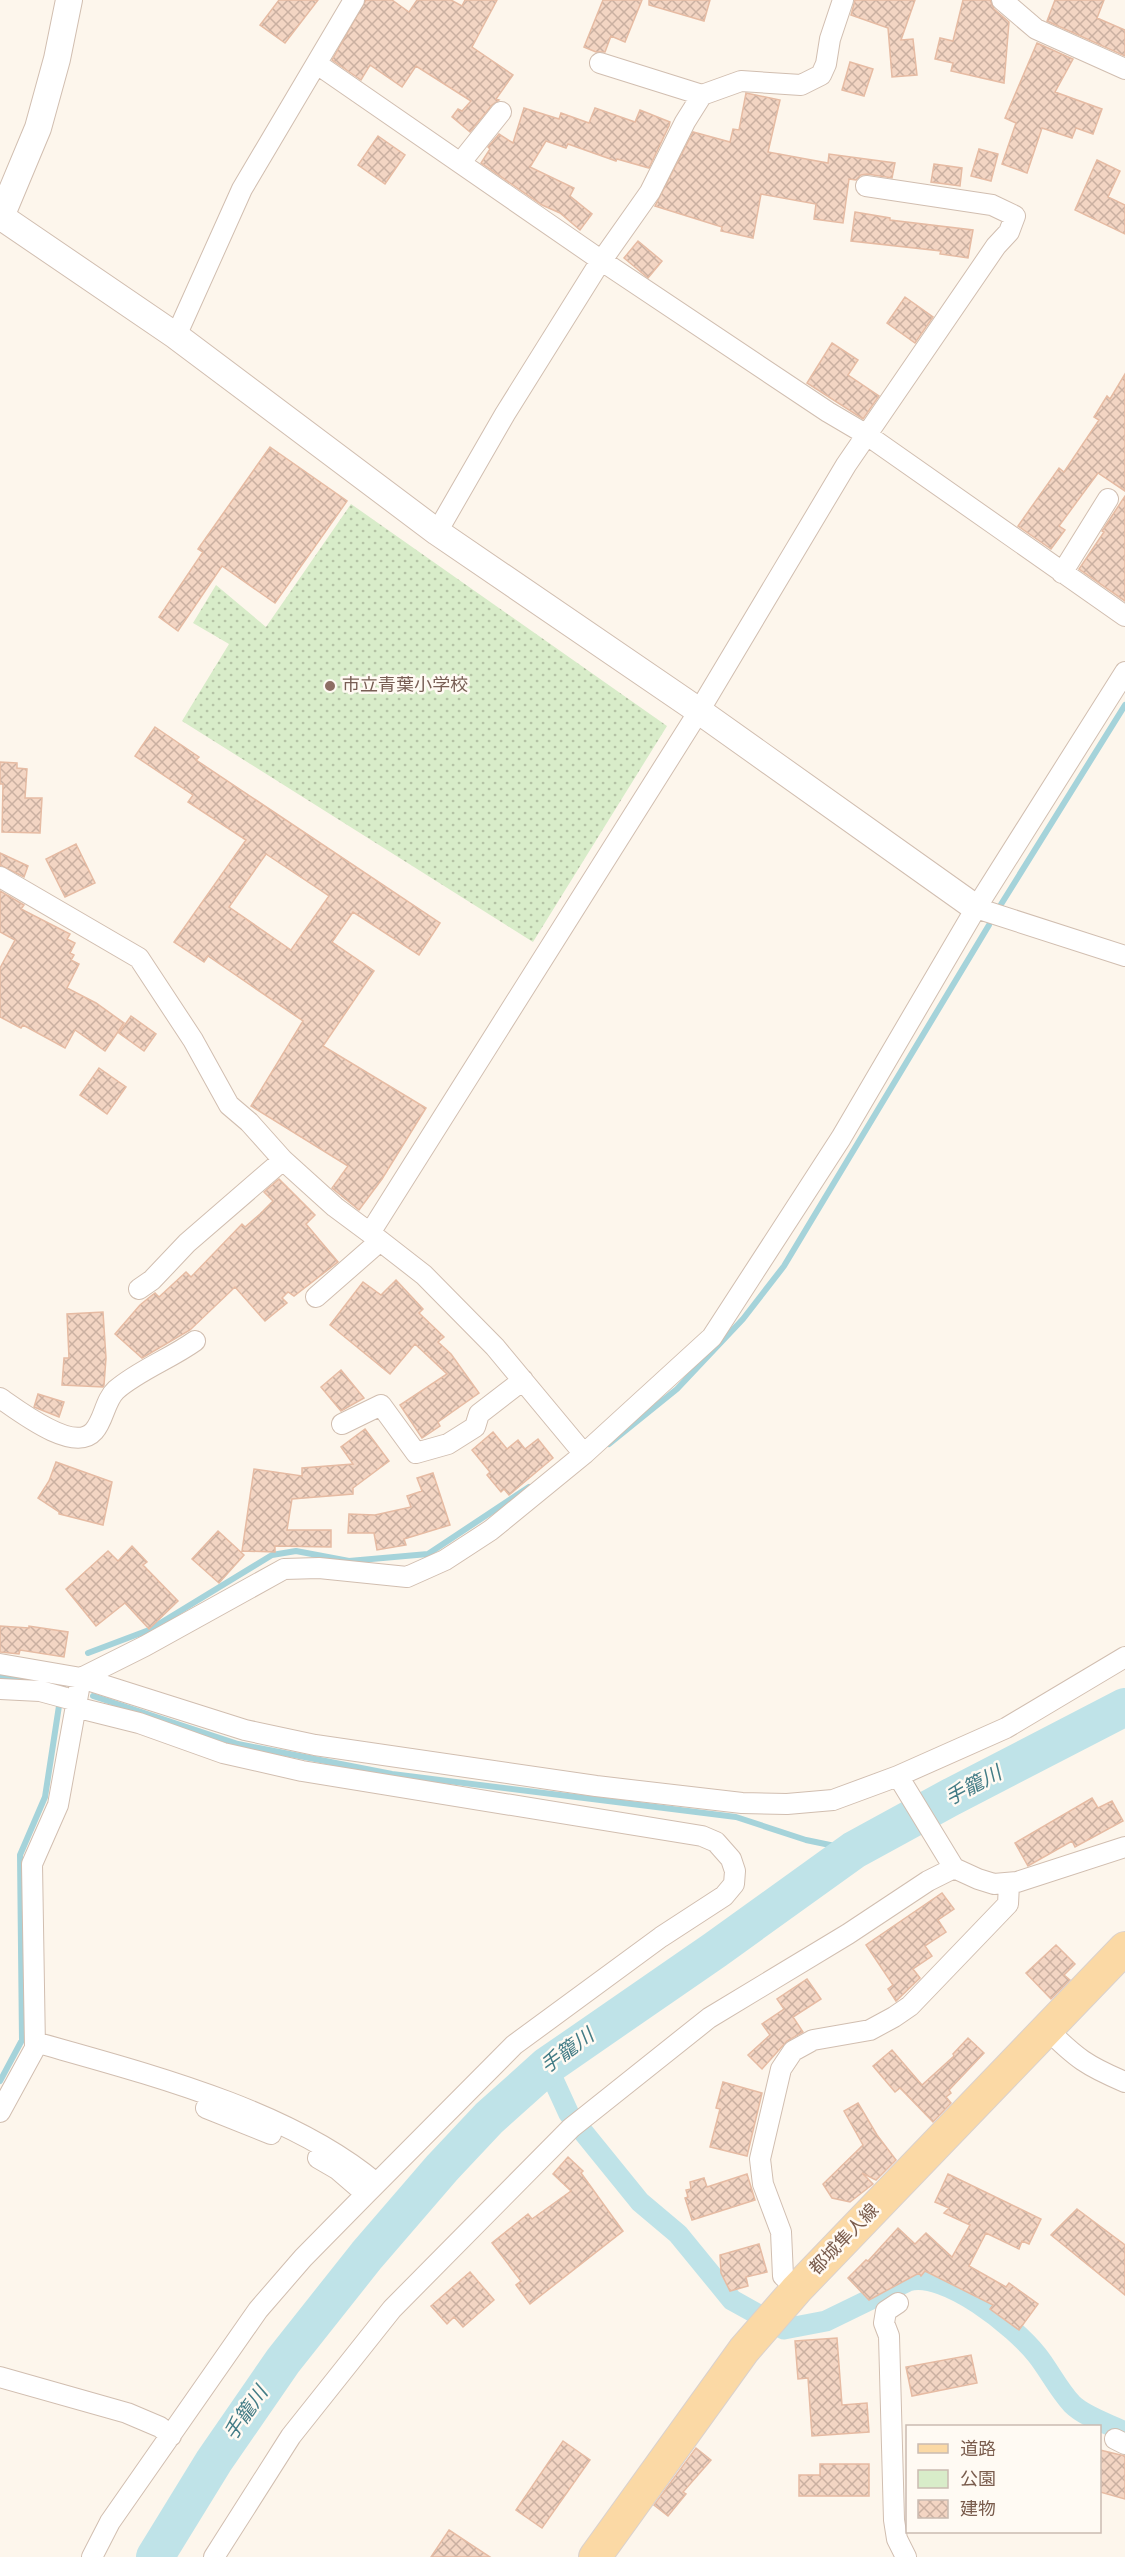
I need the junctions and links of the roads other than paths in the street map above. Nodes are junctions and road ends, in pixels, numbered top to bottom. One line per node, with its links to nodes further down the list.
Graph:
1 (69, 0): 12 (street)
2 (354, 0): 6 (street)
3 (843, 0): 8 (street)
4 (1002, 0): 7 (street)
5 (600, 63): 8 (street)
6 (318, 64): 10 (street); 14 (street)
7 (1125, 69)
8 (702, 95): 13 (street)
9 (501, 112): 10 (street)
10 (461, 162): 13 (street)
11 (866, 186): 15 (street)
12 (0, 217): 14 (street)
13 (602, 261): 15 (street); 17 (street)
14 (176, 336): 17 (street)
15 (867, 435): 18 (street); 21 (street)
16 (1108, 499): 18 (street)
17 (437, 532): 21 (street)
18 (1062, 573): 19 (street)
19 (1125, 616)
20 (1125, 672): 23 (street)
21 (699, 711): 23 (street); 26 (street)
22 (0, 877): 25 (street)
23 (976, 908): 24 (street); 33 (street)
24 (1125, 956)
25 (283, 1160): 26 (street); 27 (street)
26 (375, 1237): 28 (street); 30 (street)
27 (139, 1289)
28 (316, 1296)
29 (195, 1341): 31 (street)
30 (523, 1380): 32 (street); 33 (street)
31 (0, 1398)
32 (342, 1424)
33 (584, 1454): 36 (street)
34 (1125, 1656): 39 (street)
35 (0, 1664): 36 (street)
36 (81, 1678): 38 (street); 39 (street)
37 (0, 1689): 38 (street)
38 (76, 1704): 45 (street); 48 (street)
39 (898, 1776): 41 (street)
40 (1125, 1847): 42 (street)
41 (954, 1868): 42 (street); 55 (street)
42 (1009, 1884): 49 (street)
43 (1125, 1948): 44 (main road, 都城隼人線)
44 (1047, 2029): 46 (street); 49 (main road, 都城隼人線)
45 (33, 2049): 47 (street); 48 (street)
46 (1125, 2082)
47 (0, 2112)
48 (371, 2188): 52 (street)
49 (795, 2291): 56 (main road, 都城隼人線)
50 (898, 2303): 53 (street)
51 (0, 2377): 52 (street)
52 (171, 2436): 54 (street)
53 (900, 2504): 57 (street)
54 (92, 2557)
55 (214, 2557)
56 (595, 2557)
57 (906, 2557)

